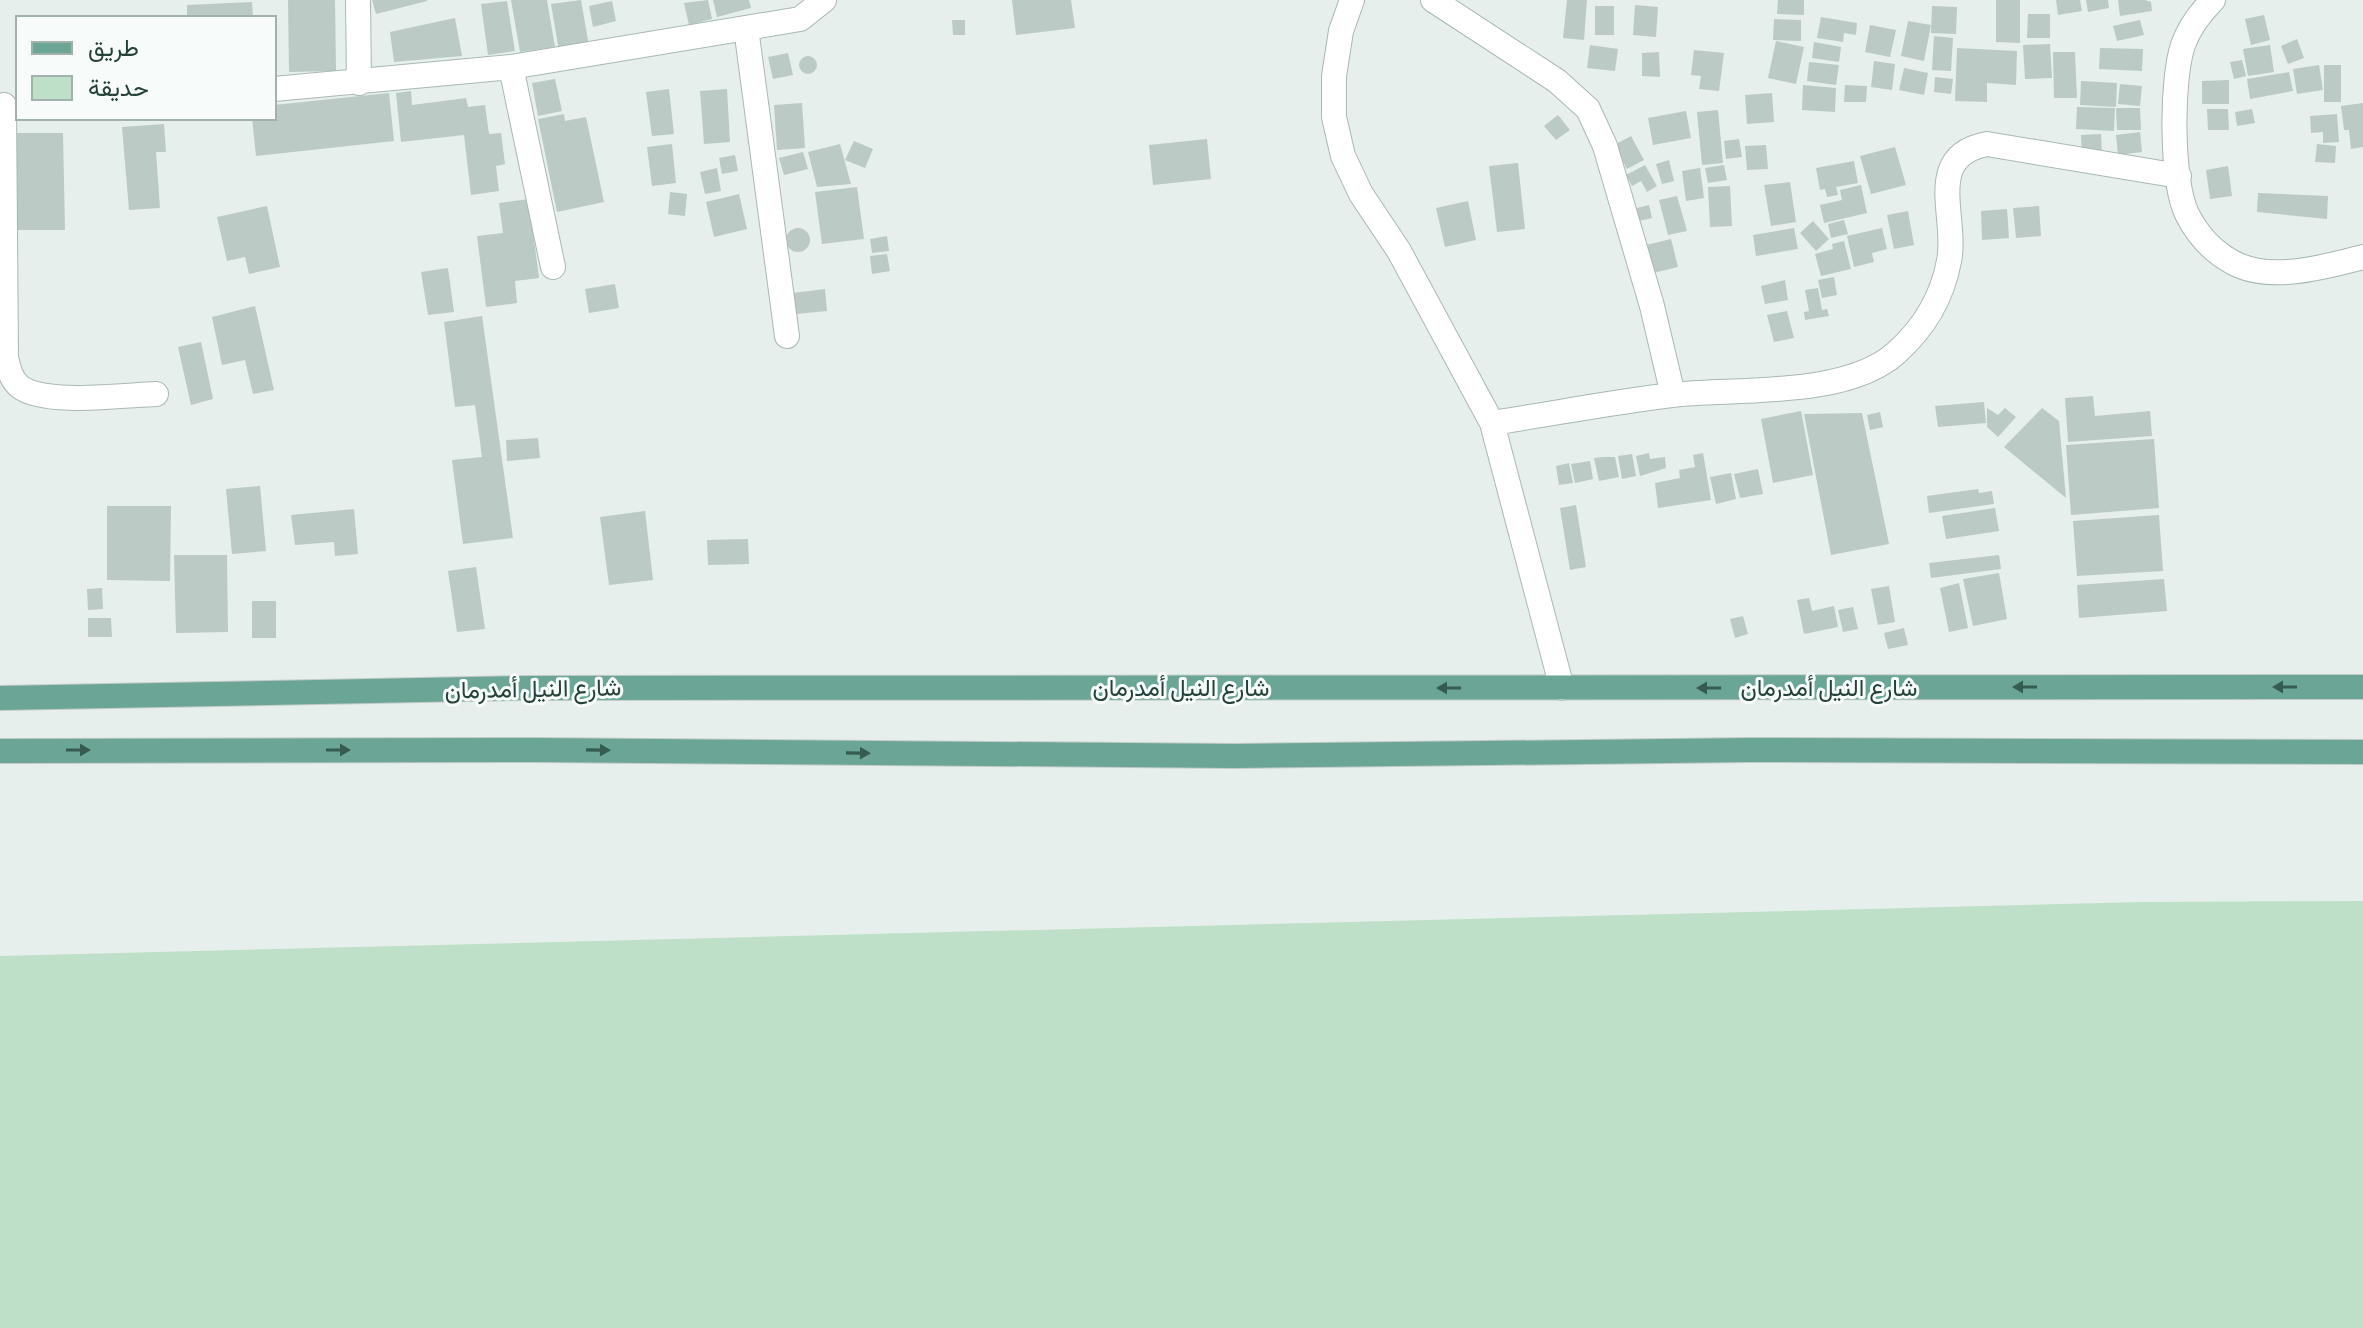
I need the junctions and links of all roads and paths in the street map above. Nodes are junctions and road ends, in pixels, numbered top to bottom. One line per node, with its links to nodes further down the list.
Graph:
1 (358, 0): 8 (street)
2 (824, 0): 6 (street)
3 (1352, 0): 17 (street)
4 (1433, 0): 16 (street)
5 (2213, 0): 11 (street)
6 (746, 28): 7 (street); 14 (street)
7 (511, 67): 8 (street); 13 (street)
8 (359, 83): 9 (street)
9 (276, 89)
10 (7, 105): 15 (street)
11 (2179, 176): 12 (street); 16 (street)
12 (2363, 257)
13 (553, 267)
14 (787, 336)
15 (156, 394)
16 (1673, 395): 17 (street)
17 (1492, 423): 19 (street)
18 (2363, 687): 19 (main road, شارع النيل أمدرمان, one-way to 19)
19 (1562, 688): 20 (main road, شارع النيل أمدرمان, one-way to 20)
20 (0, 698)
21 (0, 751): 22 (main road, one-way to 22)
22 (2363, 752)

